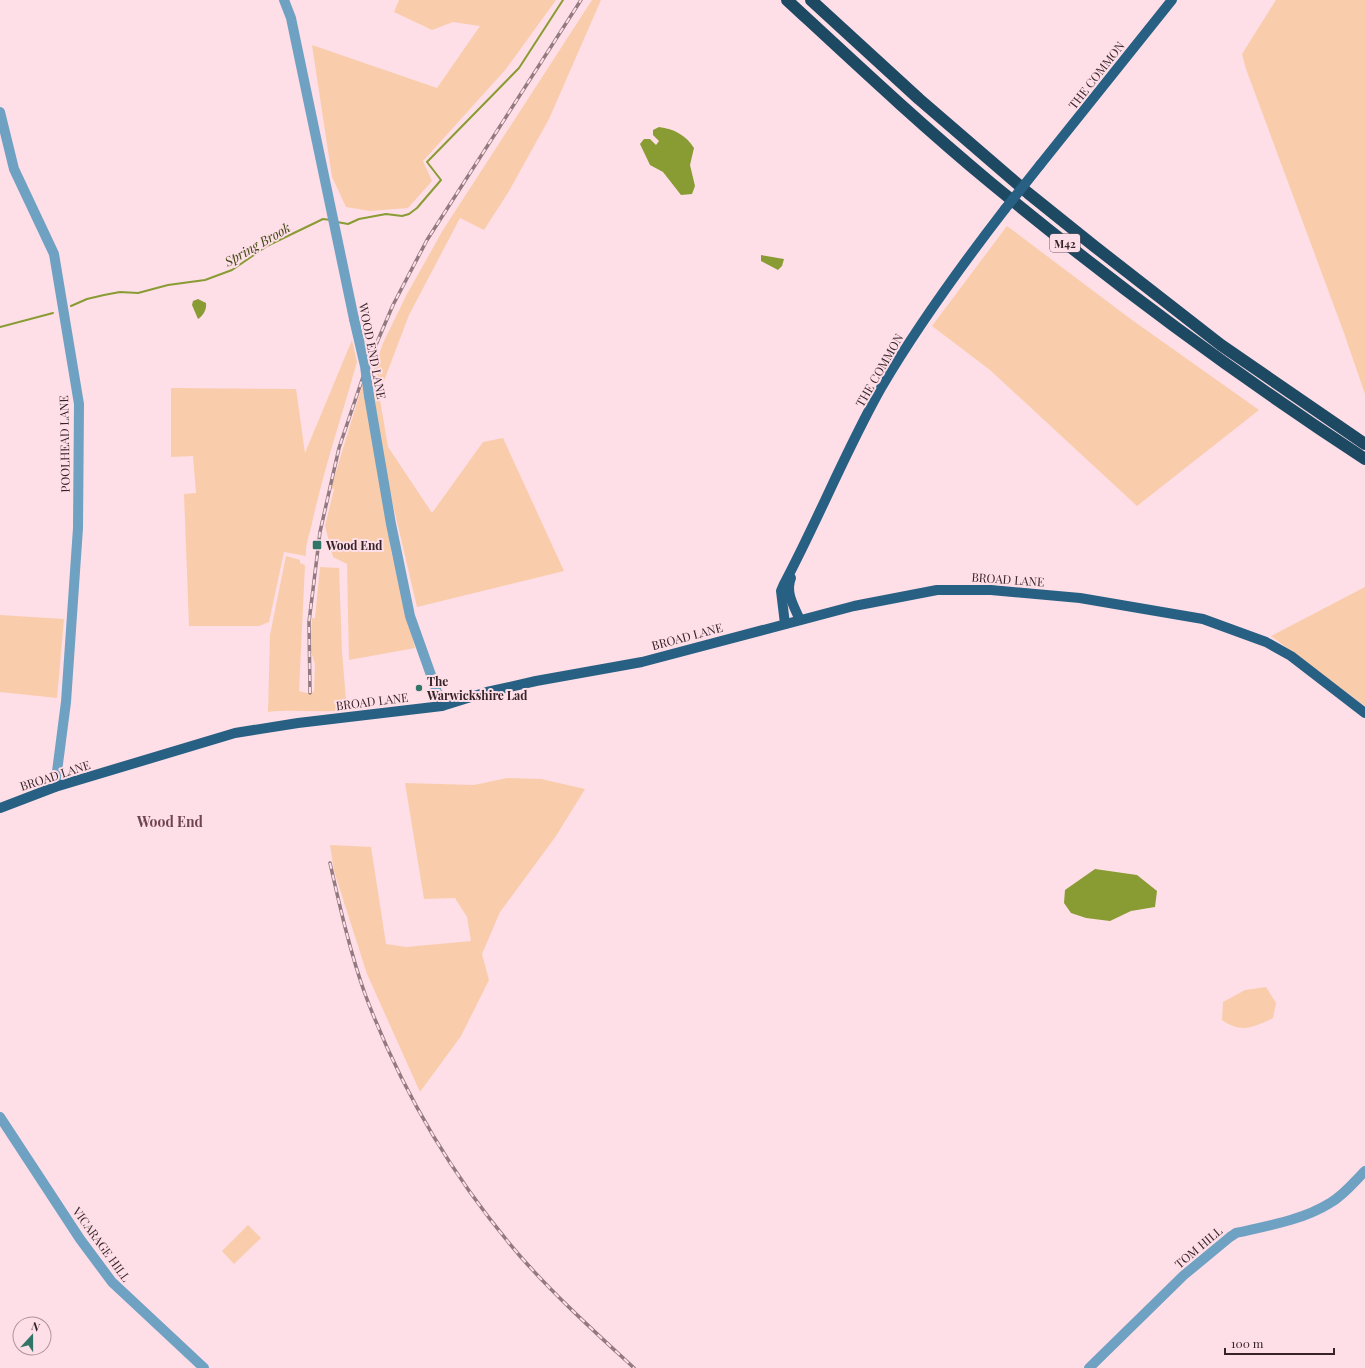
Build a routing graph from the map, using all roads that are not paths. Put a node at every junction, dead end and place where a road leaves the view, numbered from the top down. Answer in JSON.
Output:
{"nodes":[{"id":1,"x":284,"y":0,"type":"edge"},
{"id":2,"x":786,"y":0,"type":"edge"},
{"id":3,"x":811,"y":0,"type":"edge"},
{"id":4,"x":1172,"y":0,"type":"edge"},
{"id":5,"x":0,"y":112,"type":"edge"},
{"id":6,"x":1365,"y":444,"type":"edge"},
{"id":7,"x":1365,"y":459,"type":"edge"},
{"id":8,"x":798,"y":558,"type":"junction"},
{"id":9,"x":800,"y":620,"type":"junction"},
{"id":10,"x":786,"y":624,"type":"junction"},
{"id":11,"x":442,"y":706,"type":"junction"},
{"id":12,"x":1365,"y":713,"type":"edge"},
{"id":13,"x":55,"y":787,"type":"junction"},
{"id":14,"x":0,"y":808,"type":"edge"},
{"id":15,"x":0,"y":1117,"type":"edge"},
{"id":16,"x":1365,"y":1171,"type":"edge"},
{"id":17,"x":204,"y":1368,"type":"edge"},
{"id":18,"x":1089,"y":1368,"type":"edge"}],
"edges":[{"from":1,"to":11,"type":"street","name":"WOOD END LANE","bridge":true},
{"from":2,"to":7,"type":"highway","number":"M42"},
{"from":3,"to":6,"type":"highway","number":"M42"},
{"from":4,"to":8,"type":"main road","name":"THE COMMON","bridge":true},
{"from":5,"to":13,"type":"street","name":"POOLHEAD LANE"},
{"from":8,"to":9,"type":"main road","name":"THE COMMON"},
{"from":8,"to":10,"type":"main road","name":"THE COMMON"},
{"from":9,"to":10,"type":"main road","name":"BROAD LANE"},
{"from":9,"to":12,"type":"main road","name":"BROAD LANE"},
{"from":10,"to":11,"type":"main road","name":"BROAD LANE"},
{"from":11,"to":13,"type":"main road","name":"BROAD LANE"},
{"from":13,"to":14,"type":"main road","name":"BROAD LANE"},
{"from":15,"to":17,"type":"street","name":"VICARAGE HILL"},
{"from":16,"to":18,"type":"street","name":"TOM HILL"}]}
